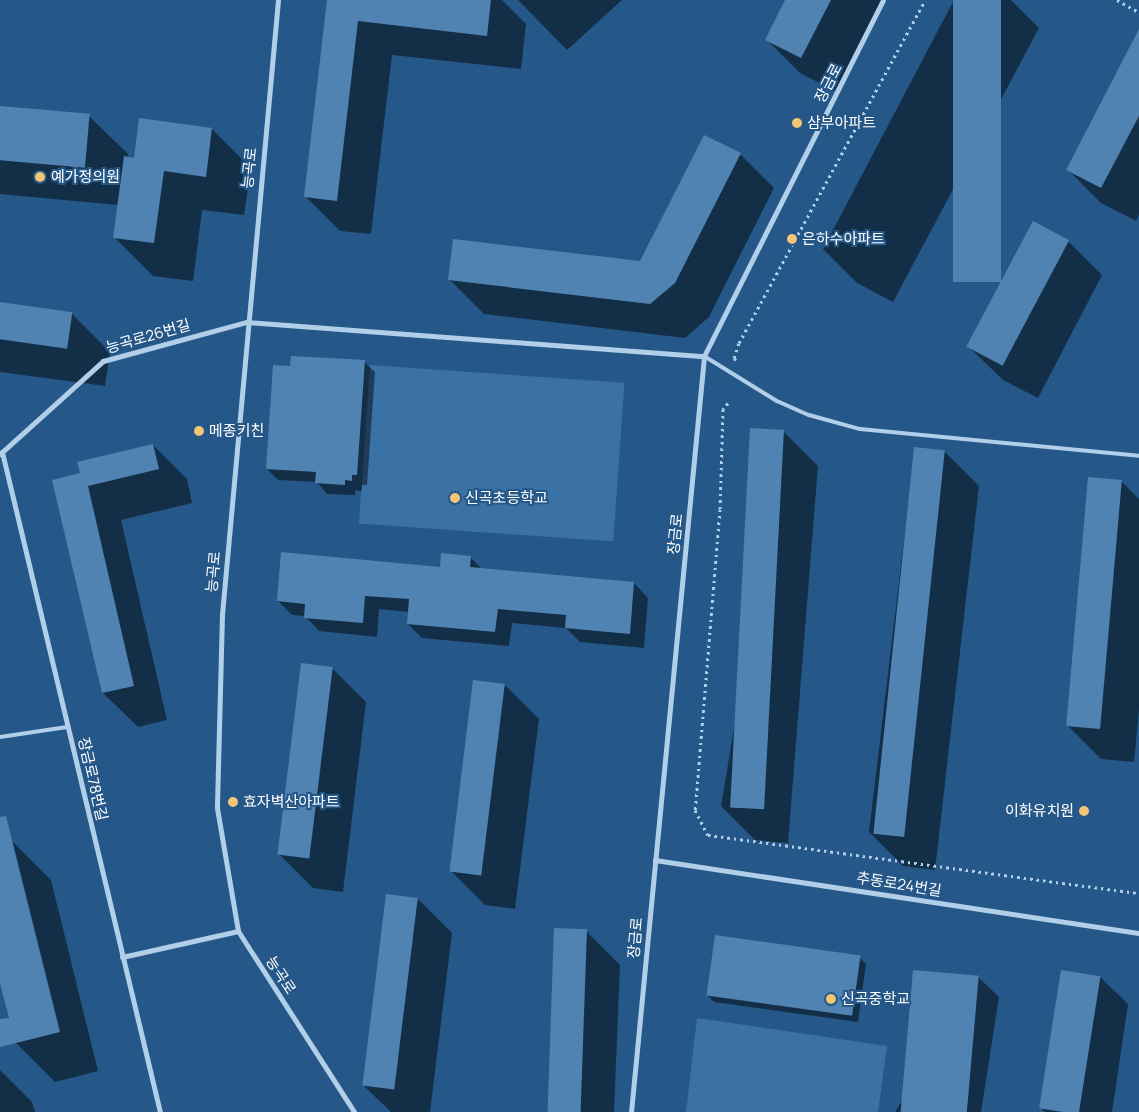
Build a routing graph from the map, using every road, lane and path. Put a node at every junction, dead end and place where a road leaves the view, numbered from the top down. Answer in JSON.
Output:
{"nodes":[{"id":1,"x":278,"y":0,"type":"edge"},
{"id":2,"x":883,"y":0,"type":"edge"},
{"id":3,"x":925,"y":0,"type":"edge"},
{"id":4,"x":1116,"y":0,"type":"edge"},
{"id":5,"x":1139,"y":12,"type":"edge"},
{"id":6,"x":247,"y":322,"type":"junction"},
{"id":7,"x":704,"y":356,"type":"junction"},
{"id":8,"x":739,"y":363,"type":"dead end"},
{"id":9,"x":728,"y":404,"type":"dead end"},
{"id":10,"x":1,"y":453,"type":"edge"},
{"id":11,"x":1139,"y":456,"type":"edge"},
{"id":12,"x":67,"y":727,"type":"junction"},
{"id":13,"x":0,"y":737,"type":"edge"},
{"id":14,"x":655,"y":860,"type":"junction"},
{"id":15,"x":1139,"y":893,"type":"edge"},
{"id":16,"x":238,"y":931,"type":"junction"},
{"id":17,"x":1139,"y":933,"type":"edge"},
{"id":18,"x":122,"y":957,"type":"junction"},
{"id":19,"x":160,"y":1112,"type":"edge"},
{"id":20,"x":354,"y":1112,"type":"edge"},
{"id":21,"x":631,"y":1112,"type":"edge"}],
"edges":[{"from":1,"to":6,"type":"street","name":"능곡로"},
{"from":2,"to":7,"type":"street","name":"장금로"},
{"from":3,"to":8,"type":"path"},
{"from":4,"to":5,"type":"path"},
{"from":6,"to":7,"type":"street","name":"능곡로26번길"},
{"from":6,"to":10,"type":"street","name":"능곡로26번길"},
{"from":6,"to":16,"type":"street","name":"능곡로"},
{"from":7,"to":11,"type":"lane"},
{"from":7,"to":14,"type":"street","name":"장금로"},
{"from":9,"to":15,"type":"path"},
{"from":10,"to":12,"type":"street","name":"장금로78번길"},
{"from":12,"to":13,"type":"lane"},
{"from":12,"to":18,"type":"street","name":"장금로78번길"},
{"from":14,"to":17,"type":"street","name":"추동로24번길"},
{"from":14,"to":21,"type":"street","name":"장금로"},
{"from":16,"to":18,"type":"street"},
{"from":16,"to":20,"type":"street","name":"능곡로"},
{"from":18,"to":19,"type":"street","name":"장금로78번길"}]}
